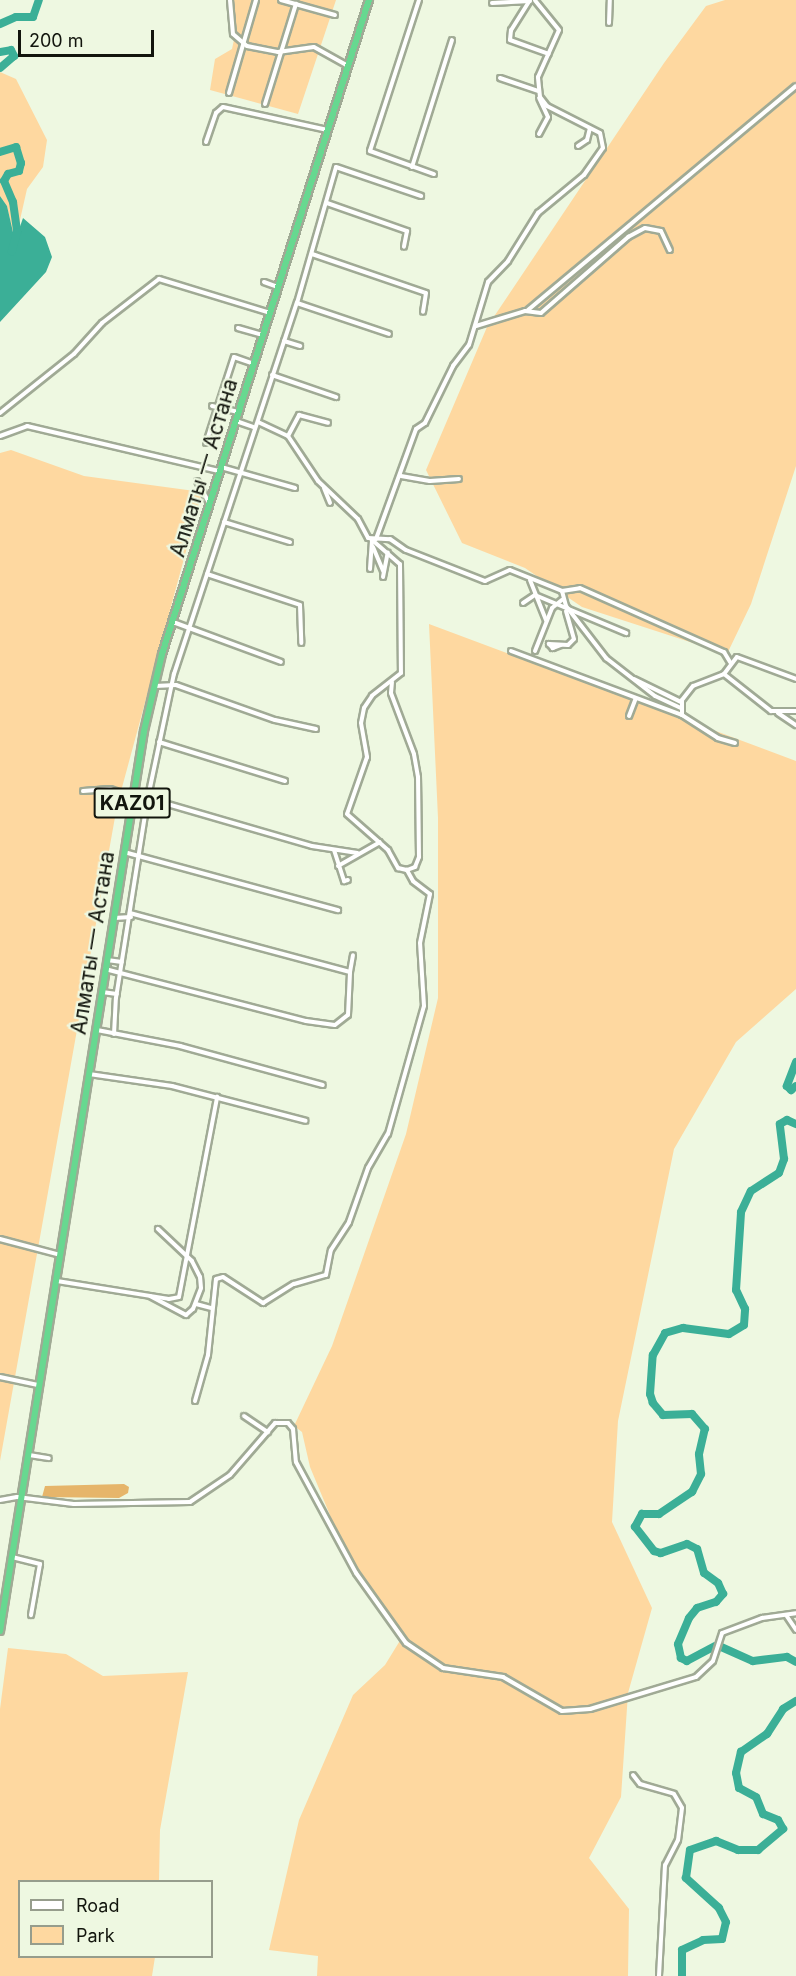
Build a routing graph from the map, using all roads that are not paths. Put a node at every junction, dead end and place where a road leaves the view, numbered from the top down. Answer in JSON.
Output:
{"nodes":[{"id":1,"x":230,"y":0,"type":"edge"},
{"id":2,"x":256,"y":0,"type":"edge"},
{"id":3,"x":281,"y":0,"type":"edge"},
{"id":4,"x":369,"y":0,"type":"edge"},
{"id":5,"x":418,"y":0,"type":"edge"},
{"id":6,"x":495,"y":0,"type":"edge"},
{"id":7,"x":532,"y":0,"type":"edge"},
{"id":8,"x":610,"y":0,"type":"edge"},
{"id":9,"x":296,"y":4,"type":"junction"},
{"id":10,"x":335,"y":15,"type":"dead end"},
{"id":11,"x":609,"y":23,"type":"dead end"},
{"id":12,"x":452,"y":40,"type":"dead end"},
{"id":13,"x":244,"y":44,"type":"junction"},
{"id":14,"x":282,"y":52,"type":"junction"},
{"id":15,"x":549,"y":54,"type":"junction"},
{"id":16,"x":348,"y":66,"type":"junction"},
{"id":17,"x":500,"y":78,"type":"dead end"},
{"id":18,"x":796,"y":86,"type":"edge"},
{"id":19,"x":538,"y":91,"type":"junction"},
{"id":20,"x":229,"y":93,"type":"dead end"},
{"id":21,"x":540,"y":97,"type":"junction"},
{"id":22,"x":265,"y":104,"type":"dead end"},
{"id":23,"x":590,"y":128,"type":"junction"},
{"id":24,"x":328,"y":130,"type":"junction"},
{"id":25,"x":539,"y":134,"type":"dead end"},
{"id":26,"x":206,"y":142,"type":"dead end"},
{"id":27,"x":578,"y":146,"type":"dead end"},
{"id":28,"x":412,"y":167,"type":"junction"},
{"id":29,"x":434,"y":174,"type":"dead end"},
{"id":30,"x":421,"y":196,"type":"dead end"},
{"id":31,"x":326,"y":202,"type":"junction"},
{"id":32,"x":404,"y":247,"type":"dead end"},
{"id":33,"x":670,"y":250,"type":"dead end"},
{"id":34,"x":312,"y":254,"type":"junction"},
{"id":35,"x":264,"y":282,"type":"dead end"},
{"id":36,"x":279,"y":287,"type":"junction"},
{"id":37,"x":297,"y":303,"type":"junction"},
{"id":38,"x":528,"y":310,"type":"junction"},
{"id":39,"x":423,"y":312,"type":"dead end"},
{"id":40,"x":270,"y":313,"type":"junction"},
{"id":41,"x":476,"y":326,"type":"junction"},
{"id":42,"x":238,"y":328,"type":"dead end"},
{"id":43,"x":389,"y":334,"type":"dead end"},
{"id":44,"x":263,"y":335,"type":"junction"},
{"id":45,"x":284,"y":341,"type":"junction"},
{"id":46,"x":300,"y":346,"type":"dead end"},
{"id":47,"x":254,"y":364,"type":"junction"},
{"id":48,"x":272,"y":375,"type":"junction"},
{"id":49,"x":336,"y":397,"type":"dead end"},
{"id":50,"x":212,"y":406,"type":"dead end"},
{"id":51,"x":217,"y":407,"type":"junction"},
{"id":52,"x":239,"y":412,"type":"junction"},
{"id":53,"x":0,"y":413,"type":"edge"},
{"id":54,"x":236,"y":421,"type":"junction"},
{"id":55,"x":258,"y":422,"type":"junction"},
{"id":56,"x":328,"y":423,"type":"dead end"},
{"id":57,"x":253,"y":427,"type":"junction"},
{"id":58,"x":0,"y":436,"type":"edge"},
{"id":59,"x":288,"y":436,"type":"junction"},
{"id":60,"x":206,"y":443,"type":"dead end"},
{"id":61,"x":221,"y":469,"type":"junction"},
{"id":62,"x":240,"y":472,"type":"junction"},
{"id":63,"x":401,"y":476,"type":"junction"},
{"id":64,"x":459,"y":479,"type":"dead end"},
{"id":65,"x":197,"y":481,"type":"dead end"},
{"id":66,"x":324,"y":487,"type":"junction"},
{"id":67,"x":295,"y":488,"type":"dead end"},
{"id":68,"x":330,"y":503,"type":"dead end"},
{"id":69,"x":210,"y":504,"type":"junction"},
{"id":70,"x":224,"y":522,"type":"junction"},
{"id":71,"x":374,"y":539,"type":"junction"},
{"id":72,"x":290,"y":542,"type":"dead end"},
{"id":73,"x":372,"y":545,"type":"junction"},
{"id":74,"x":388,"y":552,"type":"junction"},
{"id":75,"x":370,"y":569,"type":"dead end"},
{"id":76,"x":383,"y":571,"type":"junction"},
{"id":77,"x":207,"y":574,"type":"junction"},
{"id":78,"x":383,"y":577,"type":"dead end"},
{"id":79,"x":530,"y":580,"type":"junction"},
{"id":80,"x":562,"y":591,"type":"junction"},
{"id":81,"x":535,"y":595,"type":"junction"},
{"id":82,"x":562,"y":600,"type":"junction"},
{"id":83,"x":523,"y":603,"type":"dead end"},
{"id":84,"x":556,"y":604,"type":"junction"},
{"id":85,"x":565,"y":610,"type":"junction"},
{"id":86,"x":571,"y":613,"type":"junction"},
{"id":87,"x":547,"y":620,"type":"junction"},
{"id":88,"x":172,"y":622,"type":"junction"},
{"id":89,"x":189,"y":628,"type":"junction"},
{"id":90,"x":626,"y":633,"type":"dead end"},
{"id":91,"x":302,"y":644,"type":"dead end"},
{"id":92,"x":561,"y":645,"type":"dead end"},
{"id":93,"x":511,"y":651,"type":"dead end"},
{"id":94,"x":534,"y":651,"type":"dead end"},
{"id":95,"x":281,"y":662,"type":"dead end"},
{"id":96,"x":730,"y":662,"type":"junction"},
{"id":97,"x":724,"y":674,"type":"junction"},
{"id":98,"x":633,"y":678,"type":"junction"},
{"id":99,"x":796,"y":679,"type":"edge"},
{"id":100,"x":392,"y":682,"type":"junction"},
{"id":101,"x":171,"y":684,"type":"junction"},
{"id":102,"x":155,"y":686,"type":"junction"},
{"id":103,"x":684,"y":694,"type":"junction"},
{"id":104,"x":636,"y":698,"type":"junction"},
{"id":105,"x":675,"y":698,"type":"junction"},
{"id":106,"x":681,"y":702,"type":"junction"},
{"id":107,"x":681,"y":708,"type":"junction"},
{"id":108,"x":796,"y":711,"type":"edge"},
{"id":109,"x":777,"y":713,"type":"junction"},
{"id":110,"x":682,"y":715,"type":"junction"},
{"id":111,"x":629,"y":716,"type":"dead end"},
{"id":112,"x":796,"y":725,"type":"edge"},
{"id":113,"x":316,"y":729,"type":"dead end"},
{"id":114,"x":159,"y":742,"type":"junction"},
{"id":115,"x":735,"y":743,"type":"dead end"},
{"id":116,"x":285,"y":781,"type":"dead end"},
{"id":117,"x":83,"y":791,"type":"dead end"},
{"id":118,"x":133,"y":796,"type":"junction"},
{"id":119,"x":148,"y":797,"type":"junction"},
{"id":120,"x":380,"y":842,"type":"junction"},
{"id":121,"x":334,"y":850,"type":"junction"},
{"id":122,"x":124,"y":852,"type":"junction"},
{"id":123,"x":357,"y":853,"type":"junction"},
{"id":124,"x":140,"y":855,"type":"junction"},
{"id":125,"x":339,"y":866,"type":"junction"},
{"id":126,"x":407,"y":870,"type":"junction"},
{"id":127,"x":348,"y":880,"type":"dead end"},
{"id":128,"x":338,"y":910,"type":"dead end"},
{"id":129,"x":130,"y":915,"type":"junction"},
{"id":130,"x":113,"y":918,"type":"junction"},
{"id":131,"x":353,"y":955,"type":"dead end"},
{"id":132,"x":107,"y":960,"type":"junction"},
{"id":133,"x":122,"y":962,"type":"junction"},
{"id":134,"x":105,"y":969,"type":"junction"},
{"id":135,"x":121,"y":971,"type":"junction"},
{"id":136,"x":350,"y":972,"type":"junction"},
{"id":137,"x":102,"y":992,"type":"junction"},
{"id":138,"x":117,"y":994,"type":"junction"},
{"id":139,"x":96,"y":1030,"type":"junction"},
{"id":140,"x":114,"y":1034,"type":"junction"},
{"id":141,"x":88,"y":1074,"type":"junction"},
{"id":142,"x":323,"y":1085,"type":"dead end"},
{"id":143,"x":217,"y":1097,"type":"junction"},
{"id":144,"x":306,"y":1121,"type":"dead end"},
{"id":145,"x":159,"y":1229,"type":"dead end"},
{"id":146,"x":0,"y":1239,"type":"edge"},
{"id":147,"x":60,"y":1255,"type":"junction"},
{"id":148,"x":186,"y":1256,"type":"junction"},
{"id":149,"x":56,"y":1281,"type":"junction"},
{"id":150,"x":149,"y":1296,"type":"junction"},
{"id":151,"x":196,"y":1304,"type":"junction"},
{"id":152,"x":211,"y":1308,"type":"junction"},
{"id":153,"x":0,"y":1377,"type":"edge"},
{"id":154,"x":39,"y":1385,"type":"junction"},
{"id":155,"x":195,"y":1401,"type":"dead end"},
{"id":156,"x":244,"y":1416,"type":"dead end"},
{"id":157,"x":268,"y":1432,"type":"junction"},
{"id":158,"x":28,"y":1455,"type":"junction"},
{"id":159,"x":49,"y":1458,"type":"dead end"},
{"id":160,"x":22,"y":1498,"type":"junction"},
{"id":161,"x":0,"y":1500,"type":"edge"},
{"id":162,"x":12,"y":1557,"type":"junction"},
{"id":163,"x":48,"y":1562,"type":"dead end"},
{"id":164,"x":40,"y":1564,"type":"junction"},
{"id":165,"x":796,"y":1613,"type":"edge"},
{"id":166,"x":786,"y":1614,"type":"junction"},
{"id":167,"x":31,"y":1615,"type":"dead end"},
{"id":168,"x":796,"y":1630,"type":"edge"},
{"id":169,"x":0,"y":1631,"type":"edge"},
{"id":170,"x":633,"y":1775,"type":"dead end"},
{"id":171,"x":658,"y":1976,"type":"edge"}],
"edges":[{"from":1,"to":13,"type":"street"},
{"from":2,"to":13,"type":"street"},
{"from":3,"to":9,"type":"street"},
{"from":4,"to":16,"type":"highway","name":"Алматы — Астана","number":"KАZ01"},
{"from":5,"to":28,"type":"street"},
{"from":6,"to":7,"type":"street"},
{"from":7,"to":15,"type":"street"},
{"from":7,"to":15,"type":"street"},
{"from":8,"to":11,"type":"street"},
{"from":9,"to":10,"type":"street"},
{"from":9,"to":14,"type":"street"},
{"from":12,"to":28,"type":"street"},
{"from":13,"to":14,"type":"street"},
{"from":13,"to":20,"type":"street"},
{"from":14,"to":16,"type":"street"},
{"from":14,"to":22,"type":"street"},
{"from":15,"to":19,"type":"street"},
{"from":16,"to":24,"type":"highway","name":"Алматы — Астана","number":"KАZ01"},
{"from":17,"to":19,"type":"street"},
{"from":18,"to":38,"type":"street"},
{"from":19,"to":21,"type":"street"},
{"from":21,"to":23,"type":"street"},
{"from":21,"to":25,"type":"street"},
{"from":23,"to":27,"type":"street"},
{"from":23,"to":41,"type":"street"},
{"from":24,"to":26,"type":"street"},
{"from":24,"to":36,"type":"highway","name":"Алматы — Астана","number":"KАZ01"},
{"from":28,"to":29,"type":"street"},
{"from":30,"to":31,"type":"street"},
{"from":31,"to":32,"type":"street"},
{"from":31,"to":34,"type":"street"},
{"from":33,"to":38,"type":"street"},
{"from":34,"to":37,"type":"street"},
{"from":34,"to":39,"type":"street"},
{"from":35,"to":36,"type":"street"},
{"from":36,"to":40,"type":"highway","name":"Алматы — Астана","number":"KАZ01"},
{"from":37,"to":43,"type":"street"},
{"from":37,"to":45,"type":"street"},
{"from":38,"to":41,"type":"street"},
{"from":40,"to":44,"type":"highway","name":"Алматы — Астана","number":"KАZ01"},
{"from":40,"to":53,"type":"street"},
{"from":41,"to":63,"type":"street"},
{"from":42,"to":44,"type":"street"},
{"from":44,"to":47,"type":"highway","name":"Алматы — Астана","number":"KАZ01"},
{"from":45,"to":46,"type":"street"},
{"from":45,"to":48,"type":"street"},
{"from":47,"to":51,"type":"street"},
{"from":47,"to":52,"type":"highway","name":"Алматы — Астана","number":"KАZ01"},
{"from":48,"to":49,"type":"street"},
{"from":48,"to":55,"type":"street"},
{"from":50,"to":51,"type":"street"},
{"from":51,"to":52,"type":"street"},
{"from":51,"to":60,"type":"street"},
{"from":52,"to":54,"type":"highway","name":"Алматы — Астана","number":"KАZ01"},
{"from":54,"to":57,"type":"street"},
{"from":54,"to":61,"type":"highway","name":"Алматы — Астана","number":"KАZ01"},
{"from":55,"to":57,"type":"street"},
{"from":55,"to":59,"type":"street"},
{"from":56,"to":59,"type":"street"},
{"from":57,"to":62,"type":"street"},
{"from":58,"to":61,"type":"street"},
{"from":59,"to":66,"type":"street"},
{"from":61,"to":62,"type":"street"},
{"from":61,"to":69,"type":"highway","name":"Алматы — Астана","number":"KАZ01"},
{"from":62,"to":67,"type":"street"},
{"from":62,"to":70,"type":"street"},
{"from":63,"to":64,"type":"street"},
{"from":63,"to":71,"type":"street"},
{"from":65,"to":69,"type":"street"},
{"from":66,"to":68,"type":"street"},
{"from":66,"to":71,"type":"street"},
{"from":69,"to":88,"type":"highway","name":"Алматы — Астана","number":"KАZ01"},
{"from":70,"to":72,"type":"street"},
{"from":70,"to":77,"type":"street"},
{"from":71,"to":73,"type":"street"},
{"from":71,"to":74,"type":"street"},
{"from":71,"to":79,"type":"street"},
{"from":73,"to":75,"type":"street"},
{"from":73,"to":76,"type":"street"},
{"from":74,"to":76,"type":"street"},
{"from":74,"to":100,"type":"street"},
{"from":76,"to":78,"type":"street"},
{"from":77,"to":89,"type":"street"},
{"from":77,"to":91,"type":"street"},
{"from":79,"to":80,"type":"street"},
{"from":79,"to":81,"type":"street"},
{"from":80,"to":82,"type":"street"},
{"from":80,"to":96,"type":"street"},
{"from":81,"to":83,"type":"street"},
{"from":81,"to":84,"type":"street"},
{"from":81,"to":87,"type":"street"},
{"from":82,"to":84,"type":"street"},
{"from":82,"to":86,"type":"street"},
{"from":84,"to":85,"type":"street"},
{"from":84,"to":87,"type":"street"},
{"from":85,"to":86,"type":"street"},
{"from":85,"to":92,"type":"street"},
{"from":86,"to":90,"type":"street"},
{"from":86,"to":98,"type":"street"},
{"from":87,"to":94,"type":"street"},
{"from":88,"to":89,"type":"street"},
{"from":88,"to":102,"type":"highway","name":"Алматы — Астана","number":"KАZ01"},
{"from":89,"to":95,"type":"street"},
{"from":89,"to":101,"type":"street"},
{"from":93,"to":104,"type":"street"},
{"from":96,"to":97,"type":"street"},
{"from":96,"to":99,"type":"street"},
{"from":97,"to":103,"type":"street"},
{"from":97,"to":109,"type":"street"},
{"from":98,"to":105,"type":"street"},
{"from":98,"to":107,"type":"street"},
{"from":100,"to":120,"type":"street"},
{"from":100,"to":126,"type":"street"},
{"from":101,"to":102,"type":"street"},
{"from":101,"to":113,"type":"street"},
{"from":101,"to":114,"type":"street"},
{"from":102,"to":118,"type":"highway","name":"Алматы — Астана","number":"KАZ01"},
{"from":103,"to":105,"type":"street"},
{"from":103,"to":106,"type":"street"},
{"from":104,"to":110,"type":"street"},
{"from":104,"to":111,"type":"street"},
{"from":105,"to":106,"type":"street"},
{"from":106,"to":107,"type":"street"},
{"from":107,"to":110,"type":"street"},
{"from":108,"to":109,"type":"street"},
{"from":109,"to":112,"type":"street"},
{"from":110,"to":115,"type":"street"},
{"from":114,"to":116,"type":"street"},
{"from":114,"to":119,"type":"street"},
{"from":117,"to":118,"type":"street"},
{"from":118,"to":119,"type":"street"},
{"from":118,"to":122,"type":"highway","name":"Алматы — Астана","number":"KАZ01"},
{"from":119,"to":121,"type":"street"},
{"from":119,"to":124,"type":"street"},
{"from":120,"to":123,"type":"street"},
{"from":120,"to":126,"type":"street"},
{"from":121,"to":123,"type":"street"},
{"from":121,"to":125,"type":"street"},
{"from":122,"to":124,"type":"street"},
{"from":122,"to":130,"type":"highway","name":"Алматы — Астана","number":"KАZ01"},
{"from":123,"to":125,"type":"street"},
{"from":124,"to":128,"type":"street"},
{"from":124,"to":129,"type":"street"},
{"from":125,"to":127,"type":"street"},
{"from":126,"to":152,"type":"street"},
{"from":129,"to":130,"type":"street"},
{"from":129,"to":133,"type":"street"},
{"from":129,"to":136,"type":"street"},
{"from":130,"to":132,"type":"highway","name":"Алматы — Астана","number":"KАZ01"},
{"from":131,"to":136,"type":"street"},
{"from":132,"to":133,"type":"street"},
{"from":132,"to":134,"type":"highway","name":"Алматы — Астана","number":"KАZ01"},
{"from":133,"to":135,"type":"street"},
{"from":134,"to":135,"type":"street"},
{"from":134,"to":137,"type":"highway","name":"Алматы — Астана","number":"KАZ01"},
{"from":135,"to":136,"type":"street"},
{"from":135,"to":138,"type":"street"},
{"from":137,"to":138,"type":"street"},
{"from":137,"to":139,"type":"highway","name":"Алматы — Астана","number":"KАZ01"},
{"from":138,"to":140,"type":"street"},
{"from":139,"to":140,"type":"street"},
{"from":139,"to":141,"type":"highway","name":"Алматы — Астана","number":"KАZ01"},
{"from":140,"to":142,"type":"street"},
{"from":141,"to":143,"type":"street"},
{"from":141,"to":147,"type":"highway","name":"Алматы — Астана","number":"KАZ01"},
{"from":143,"to":144,"type":"street"},
{"from":143,"to":148,"type":"street"},
{"from":145,"to":148,"type":"street"},
{"from":146,"to":147,"type":"street"},
{"from":147,"to":149,"type":"highway","name":"Алматы — Астана","number":"KАZ01"},
{"from":148,"to":150,"type":"street"},
{"from":148,"to":151,"type":"street"},
{"from":149,"to":150,"type":"street"},
{"from":149,"to":154,"type":"highway","name":"Алматы — Астана","number":"KАZ01"},
{"from":150,"to":151,"type":"street"},
{"from":151,"to":152,"type":"street"},
{"from":152,"to":155,"type":"street"},
{"from":153,"to":154,"type":"street"},
{"from":154,"to":158,"type":"highway","name":"Алматы — Астана","number":"KАZ01"},
{"from":156,"to":157,"type":"street"},
{"from":157,"to":160,"type":"street"},
{"from":157,"to":166,"type":"street"},
{"from":158,"to":159,"type":"street"},
{"from":158,"to":160,"type":"highway","name":"Алматы — Астана","number":"KАZ01"},
{"from":160,"to":161,"type":"street"},
{"from":160,"to":162,"type":"highway","name":"Алматы — Астана","number":"KАZ01"},
{"from":162,"to":164,"type":"street"},
{"from":162,"to":169,"type":"highway","name":"Алматы — Астана","number":"KАZ01"},
{"from":163,"to":164,"type":"street"},
{"from":164,"to":167,"type":"street"},
{"from":165,"to":166,"type":"street"},
{"from":166,"to":168,"type":"street"},
{"from":170,"to":171,"type":"street"}]}
